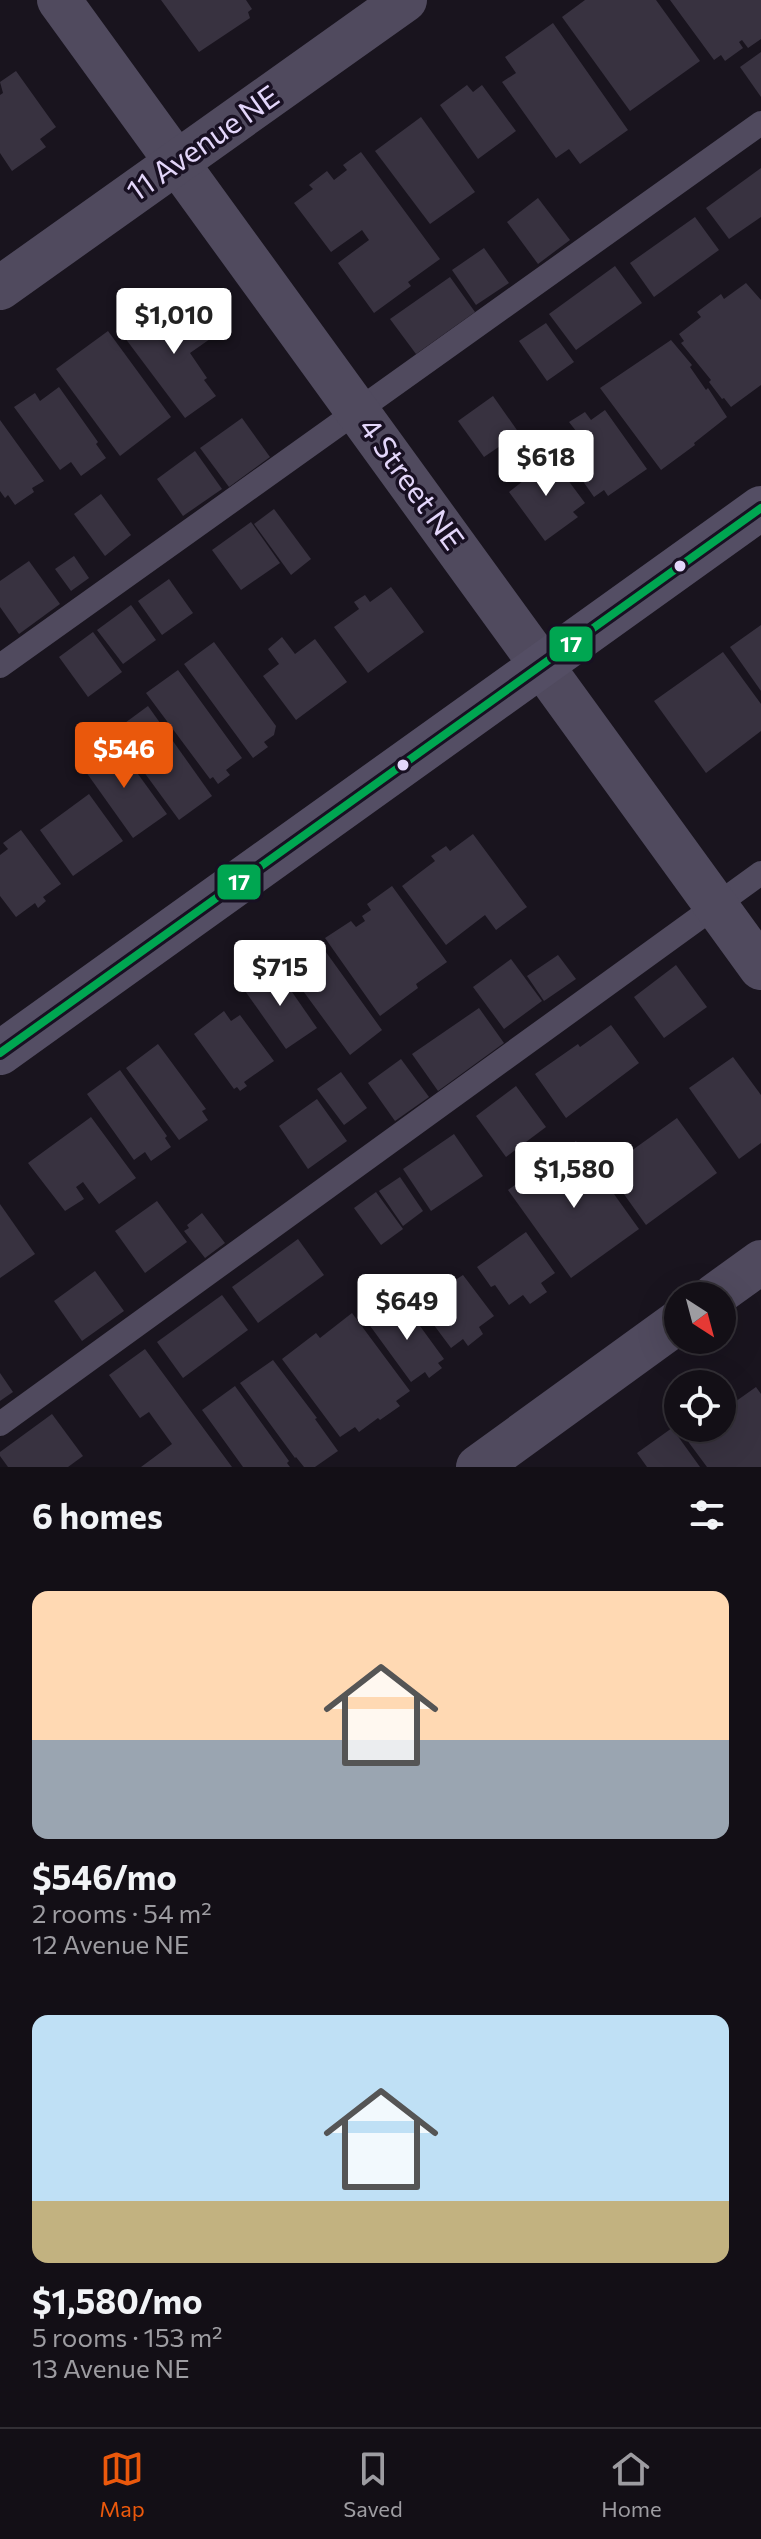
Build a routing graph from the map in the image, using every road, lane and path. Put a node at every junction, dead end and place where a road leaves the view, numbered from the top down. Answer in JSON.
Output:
{"nodes":[{"id":1,"x":59,"y":0,"type":"edge"},
{"id":2,"x":405,"y":0,"type":"edge"},
{"id":3,"x":761,"y":123,"type":"edge"},
{"id":4,"x":177,"y":162,"type":"junction"},
{"id":5,"x":0,"y":288,"type":"edge"},
{"id":6,"x":358,"y":409,"type":"junction"},
{"id":7,"x":761,"y":508,"type":"edge"},
{"id":8,"x":0,"y":666,"type":"edge"},
{"id":9,"x":542,"y":666,"type":"junction"},
{"id":10,"x":761,"y":873,"type":"edge"},
{"id":11,"x":716,"y":906,"type":"junction"},
{"id":12,"x":761,"y":968,"type":"edge"},
{"id":13,"x":0,"y":1053,"type":"edge"},
{"id":14,"x":761,"y":1262,"type":"edge"},
{"id":15,"x":733,"y":1282,"type":"edge"},
{"id":16,"x":664,"y":1332,"type":"edge"},
{"id":17,"x":0,"y":1424,"type":"edge"},
{"id":18,"x":478,"y":1467,"type":"edge"}],
"edges":[{"from":1,"to":4,"type":"street","name":"4 Street NE"},
{"from":2,"to":4,"type":"street","name":"11 Avenue NE"},
{"from":3,"to":6,"type":"lane"},
{"from":4,"to":5,"type":"street","name":"11 Avenue NE"},
{"from":4,"to":6,"type":"street","name":"4 Street NE"},
{"from":6,"to":8,"type":"lane"},
{"from":6,"to":9,"type":"street","name":"4 Street NE"},
{"from":7,"to":9,"type":"street"},
{"from":9,"to":11,"type":"street","name":"4 Street NE"},
{"from":9,"to":13,"type":"street"},
{"from":10,"to":11,"type":"lane"},
{"from":11,"to":12,"type":"street","name":"4 Street NE"},
{"from":11,"to":17,"type":"lane"},
{"from":14,"to":15,"type":"street"},
{"from":16,"to":18,"type":"street"}]}
